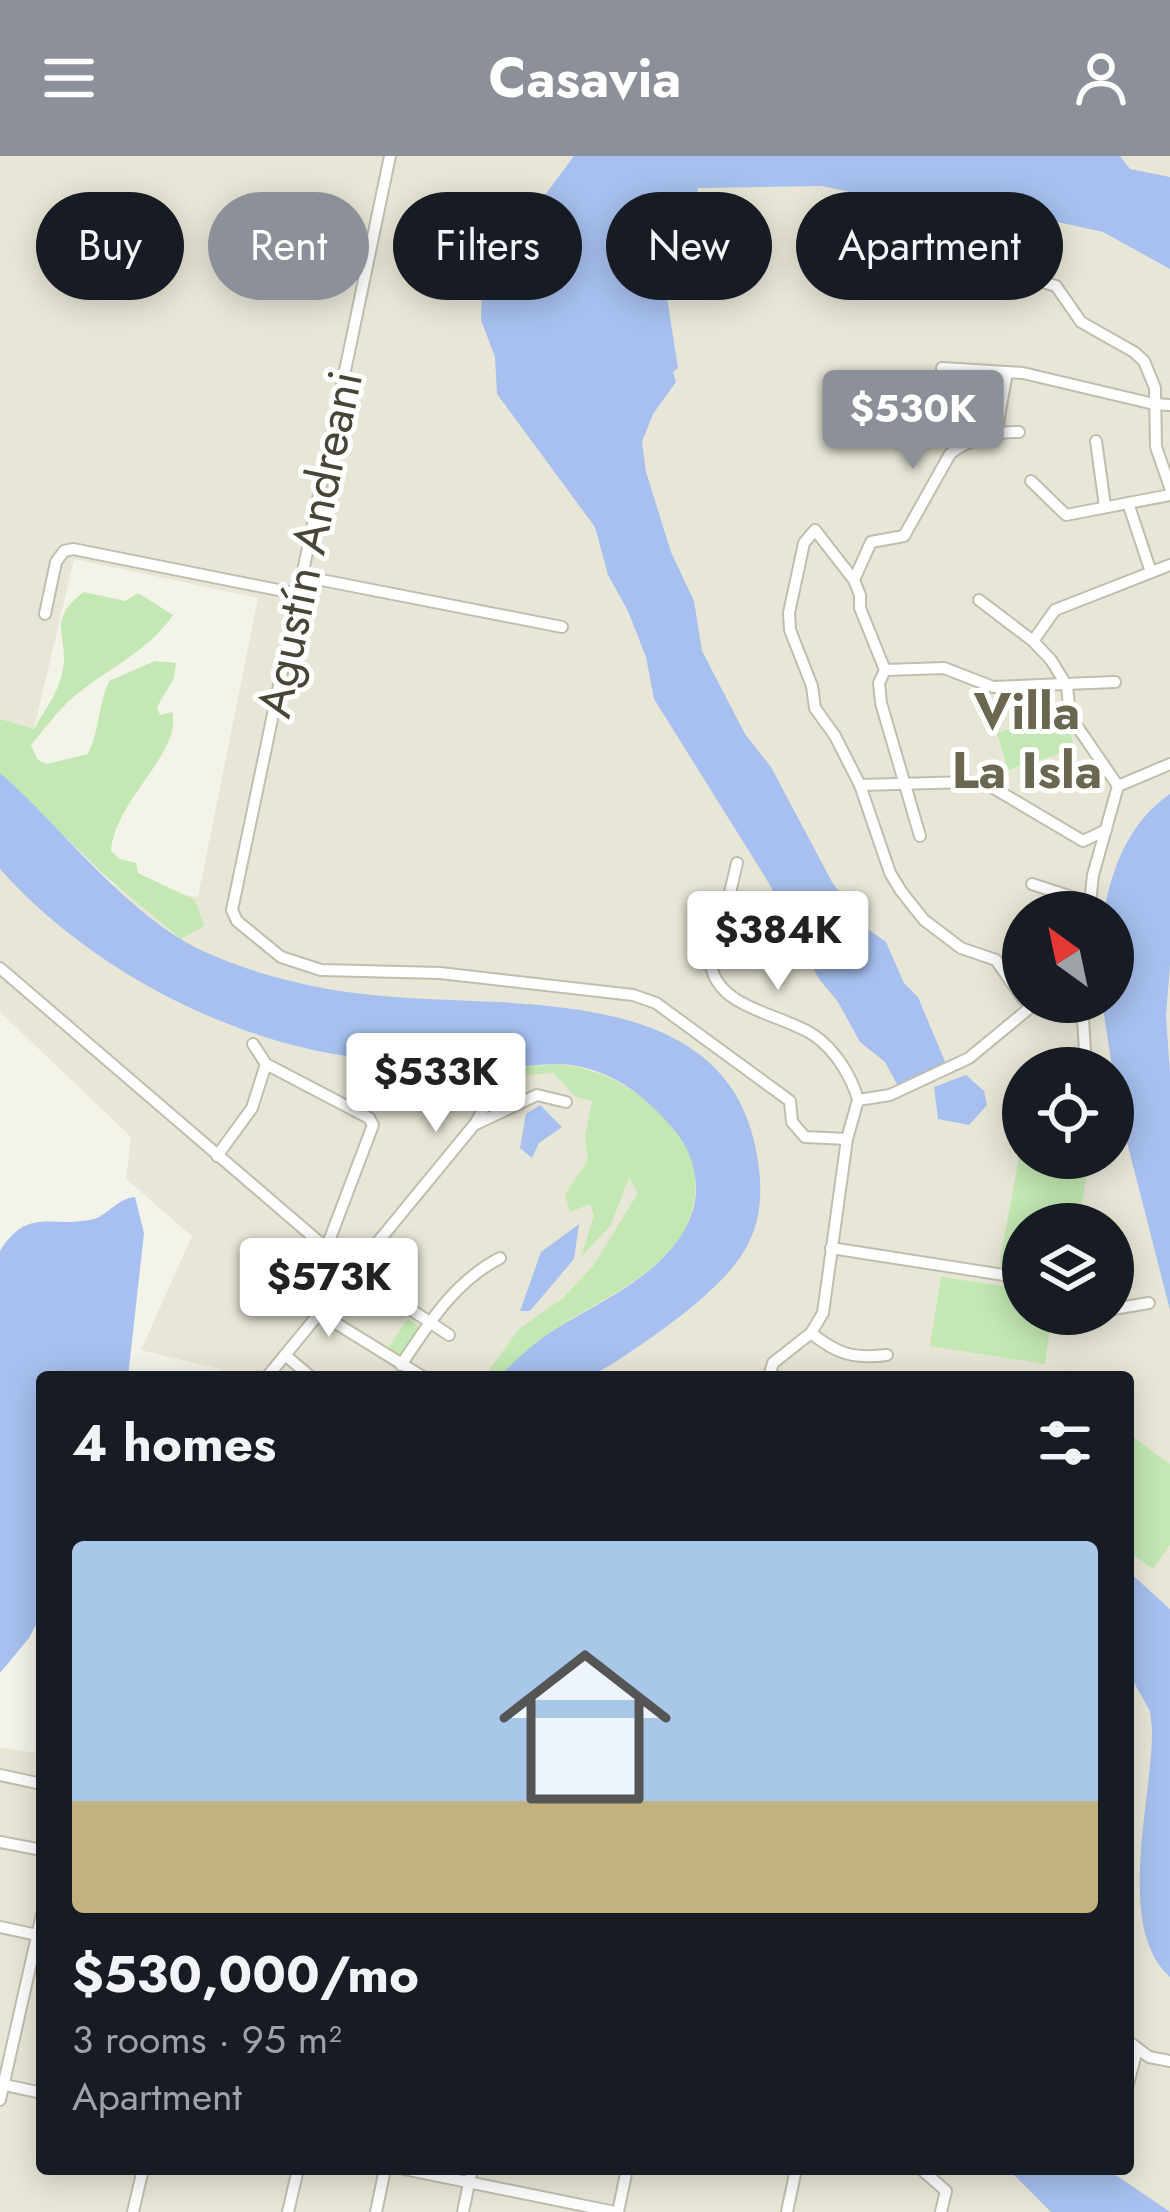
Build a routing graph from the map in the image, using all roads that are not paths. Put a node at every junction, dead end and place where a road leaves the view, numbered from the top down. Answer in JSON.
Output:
{"nodes":[{"id":1,"x":390,"y":156,"type":"edge"},
{"id":2,"x":1063,"y":296,"type":"edge"},
{"id":3,"x":941,"y":368,"type":"dead end"},
{"id":4,"x":1007,"y":372,"type":"junction"},
{"id":5,"x":1154,"y":404,"type":"junction"},
{"id":6,"x":1170,"y":405,"type":"edge"},
{"id":7,"x":1019,"y":433,"type":"dead end"},
{"id":8,"x":996,"y":434,"type":"junction"},
{"id":9,"x":1096,"y":441,"type":"dead end"},
{"id":10,"x":1031,"y":481,"type":"dead end"},
{"id":11,"x":1170,"y":491,"type":"edge"},
{"id":12,"x":1128,"y":503,"type":"junction"},
{"id":13,"x":1106,"y":506,"type":"junction"},
{"id":14,"x":1170,"y":565,"type":"edge"},
{"id":15,"x":1151,"y":572,"type":"junction"},
{"id":16,"x":301,"y":576,"type":"junction"},
{"id":17,"x":854,"y":580,"type":"junction"},
{"id":18,"x":298,"y":594,"type":"junction"},
{"id":19,"x":979,"y":600,"type":"dead end"},
{"id":20,"x":45,"y":614,"type":"dead end"},
{"id":21,"x":562,"y":627,"type":"dead end"},
{"id":22,"x":1033,"y":641,"type":"junction"},
{"id":23,"x":885,"y":670,"type":"junction"},
{"id":24,"x":1114,"y":682,"type":"dead end"},
{"id":25,"x":1066,"y":686,"type":"junction"},
{"id":26,"x":1170,"y":764,"type":"edge"},
{"id":27,"x":860,"y":785,"type":"junction"},
{"id":28,"x":906,"y":785,"type":"junction"},
{"id":29,"x":1118,"y":786,"type":"junction"},
{"id":30,"x":1106,"y":830,"type":"junction"},
{"id":31,"x":920,"y":836,"type":"dead end"},
{"id":32,"x":737,"y":863,"type":"dead end"},
{"id":33,"x":1032,"y":884,"type":"dead end"},
{"id":34,"x":1054,"y":891,"type":"edge"},
{"id":35,"x":1093,"y":891,"type":"edge"},
{"id":36,"x":0,"y":968,"type":"edge"},
{"id":37,"x":1002,"y":968,"type":"edge"},
{"id":38,"x":1007,"y":1023,"type":"edge"},
{"id":39,"x":254,"y":1044,"type":"dead end"},
{"id":40,"x":266,"y":1064,"type":"junction"},
{"id":41,"x":509,"y":1081,"type":"dead end"},
{"id":42,"x":858,"y":1100,"type":"junction"},
{"id":43,"x":566,"y":1102,"type":"dead end"},
{"id":44,"x":474,"y":1125,"type":"junction"},
{"id":45,"x":847,"y":1139,"type":"junction"},
{"id":46,"x":218,"y":1156,"type":"junction"},
{"id":47,"x":831,"y":1248,"type":"junction"},
{"id":48,"x":326,"y":1249,"type":"junction"},
{"id":49,"x":500,"y":1258,"type":"dead end"},
{"id":50,"x":353,"y":1271,"type":"junction"},
{"id":51,"x":1002,"y":1275,"type":"edge"},
{"id":52,"x":1148,"y":1304,"type":"dead end"},
{"id":53,"x":1134,"y":1306,"type":"edge"},
{"id":54,"x":321,"y":1314,"type":"junction"},
{"id":55,"x":430,"y":1322,"type":"junction"},
{"id":56,"x":811,"y":1333,"type":"junction"},
{"id":57,"x":449,"y":1335,"type":"dead end"},
{"id":58,"x":285,"y":1355,"type":"junction"},
{"id":59,"x":887,"y":1355,"type":"dead end"},
{"id":60,"x":401,"y":1365,"type":"junction"},
{"id":61,"x":272,"y":1371,"type":"edge"},
{"id":62,"x":304,"y":1371,"type":"edge"},
{"id":63,"x":412,"y":1371,"type":"edge"},
{"id":64,"x":771,"y":1371,"type":"edge"},
{"id":65,"x":0,"y":1775,"type":"edge"},
{"id":66,"x":36,"y":1783,"type":"edge"},
{"id":67,"x":0,"y":1842,"type":"edge"},
{"id":68,"x":36,"y":1849,"type":"edge"},
{"id":69,"x":0,"y":1927,"type":"edge"},
{"id":70,"x":36,"y":1934,"type":"edge"},
{"id":71,"x":36,"y":1950,"type":"edge"},
{"id":72,"x":1134,"y":2046,"type":"edge"},
{"id":73,"x":1170,"y":2061,"type":"edge"},
{"id":74,"x":1,"y":2085,"type":"edge"},
{"id":75,"x":36,"y":2092,"type":"edge"},
{"id":76,"x":0,"y":2100,"type":"edge"},
{"id":77,"x":142,"y":2175,"type":"edge"},
{"id":78,"x":297,"y":2175,"type":"edge"},
{"id":79,"x":385,"y":2175,"type":"edge"},
{"id":80,"x":625,"y":2175,"type":"edge"},
{"id":81,"x":795,"y":2175,"type":"edge"},
{"id":82,"x":928,"y":2175,"type":"edge"},
{"id":83,"x":470,"y":2176,"type":"edge"},
{"id":84,"x":941,"y":2210,"type":"edge"},
{"id":85,"x":133,"y":2212,"type":"edge"},
{"id":86,"x":288,"y":2212,"type":"edge"},
{"id":87,"x":376,"y":2212,"type":"edge"},
{"id":88,"x":463,"y":2212,"type":"edge"},
{"id":89,"x":616,"y":2212,"type":"edge"},
{"id":90,"x":787,"y":2212,"type":"edge"},
{"id":91,"x":957,"y":2212,"type":"edge"}],
"edges":[{"from":1,"to":16,"type":"street","name":"Agustín Andreani"},
{"from":2,"to":5,"type":"street"},
{"from":3,"to":4,"type":"street"},
{"from":4,"to":5,"type":"street"},
{"from":4,"to":8,"type":"street"},
{"from":5,"to":6,"type":"street"},
{"from":5,"to":11,"type":"street"},
{"from":7,"to":8,"type":"street"},
{"from":8,"to":17,"type":"street"},
{"from":9,"to":13,"type":"street"},
{"from":10,"to":13,"type":"street"},
{"from":11,"to":12,"type":"street"},
{"from":12,"to":13,"type":"street"},
{"from":12,"to":15,"type":"street"},
{"from":14,"to":15,"type":"street"},
{"from":15,"to":22,"type":"street"},
{"from":16,"to":18,"type":"street","name":"Agustín Andreani"},
{"from":16,"to":21,"type":"street"},
{"from":17,"to":23,"type":"street"},
{"from":17,"to":27,"type":"street"},
{"from":18,"to":20,"type":"street"},
{"from":18,"to":45,"type":"street","name":"Agustín Andreani"},
{"from":19,"to":22,"type":"street"},
{"from":22,"to":25,"type":"street"},
{"from":23,"to":25,"type":"street"},
{"from":23,"to":28,"type":"street"},
{"from":24,"to":25,"type":"street"},
{"from":25,"to":29,"type":"street"},
{"from":26,"to":29,"type":"street"},
{"from":27,"to":28,"type":"street"},
{"from":27,"to":37,"type":"street"},
{"from":28,"to":30,"type":"street"},
{"from":28,"to":31,"type":"street"},
{"from":29,"to":30,"type":"street"},
{"from":30,"to":35,"type":"street"},
{"from":32,"to":42,"type":"street"},
{"from":33,"to":34,"type":"street"},
{"from":36,"to":46,"type":"street"},
{"from":38,"to":42,"type":"street"},
{"from":39,"to":40,"type":"street"},
{"from":40,"to":46,"type":"street"},
{"from":40,"to":48,"type":"street"},
{"from":41,"to":44,"type":"street"},
{"from":42,"to":45,"type":"street"},
{"from":43,"to":44,"type":"street"},
{"from":44,"to":50,"type":"street"},
{"from":45,"to":47,"type":"street"},
{"from":46,"to":48,"type":"street"},
{"from":47,"to":51,"type":"street"},
{"from":47,"to":56,"type":"street"},
{"from":48,"to":50,"type":"street"},
{"from":49,"to":55,"type":"street"},
{"from":50,"to":54,"type":"street"},
{"from":50,"to":55,"type":"street"},
{"from":52,"to":53,"type":"street"},
{"from":54,"to":58,"type":"street"},
{"from":54,"to":60,"type":"street"},
{"from":55,"to":57,"type":"street"},
{"from":55,"to":60,"type":"street"},
{"from":56,"to":59,"type":"street"},
{"from":56,"to":64,"type":"street"},
{"from":58,"to":61,"type":"street"},
{"from":58,"to":62,"type":"street"},
{"from":60,"to":63,"type":"street"},
{"from":65,"to":66,"type":"street"},
{"from":67,"to":68,"type":"street"},
{"from":69,"to":70,"type":"street"},
{"from":71,"to":74,"type":"street"},
{"from":72,"to":73,"type":"street"},
{"from":74,"to":75,"type":"street"},
{"from":74,"to":76,"type":"street"},
{"from":77,"to":85,"type":"street"},
{"from":78,"to":86,"type":"street"},
{"from":79,"to":87,"type":"street"},
{"from":80,"to":89,"type":"street"},
{"from":81,"to":90,"type":"street"},
{"from":82,"to":84,"type":"street"},
{"from":83,"to":88,"type":"street"},
{"from":83,"to":89,"type":"street"},
{"from":84,"to":91,"type":"street"}]}
